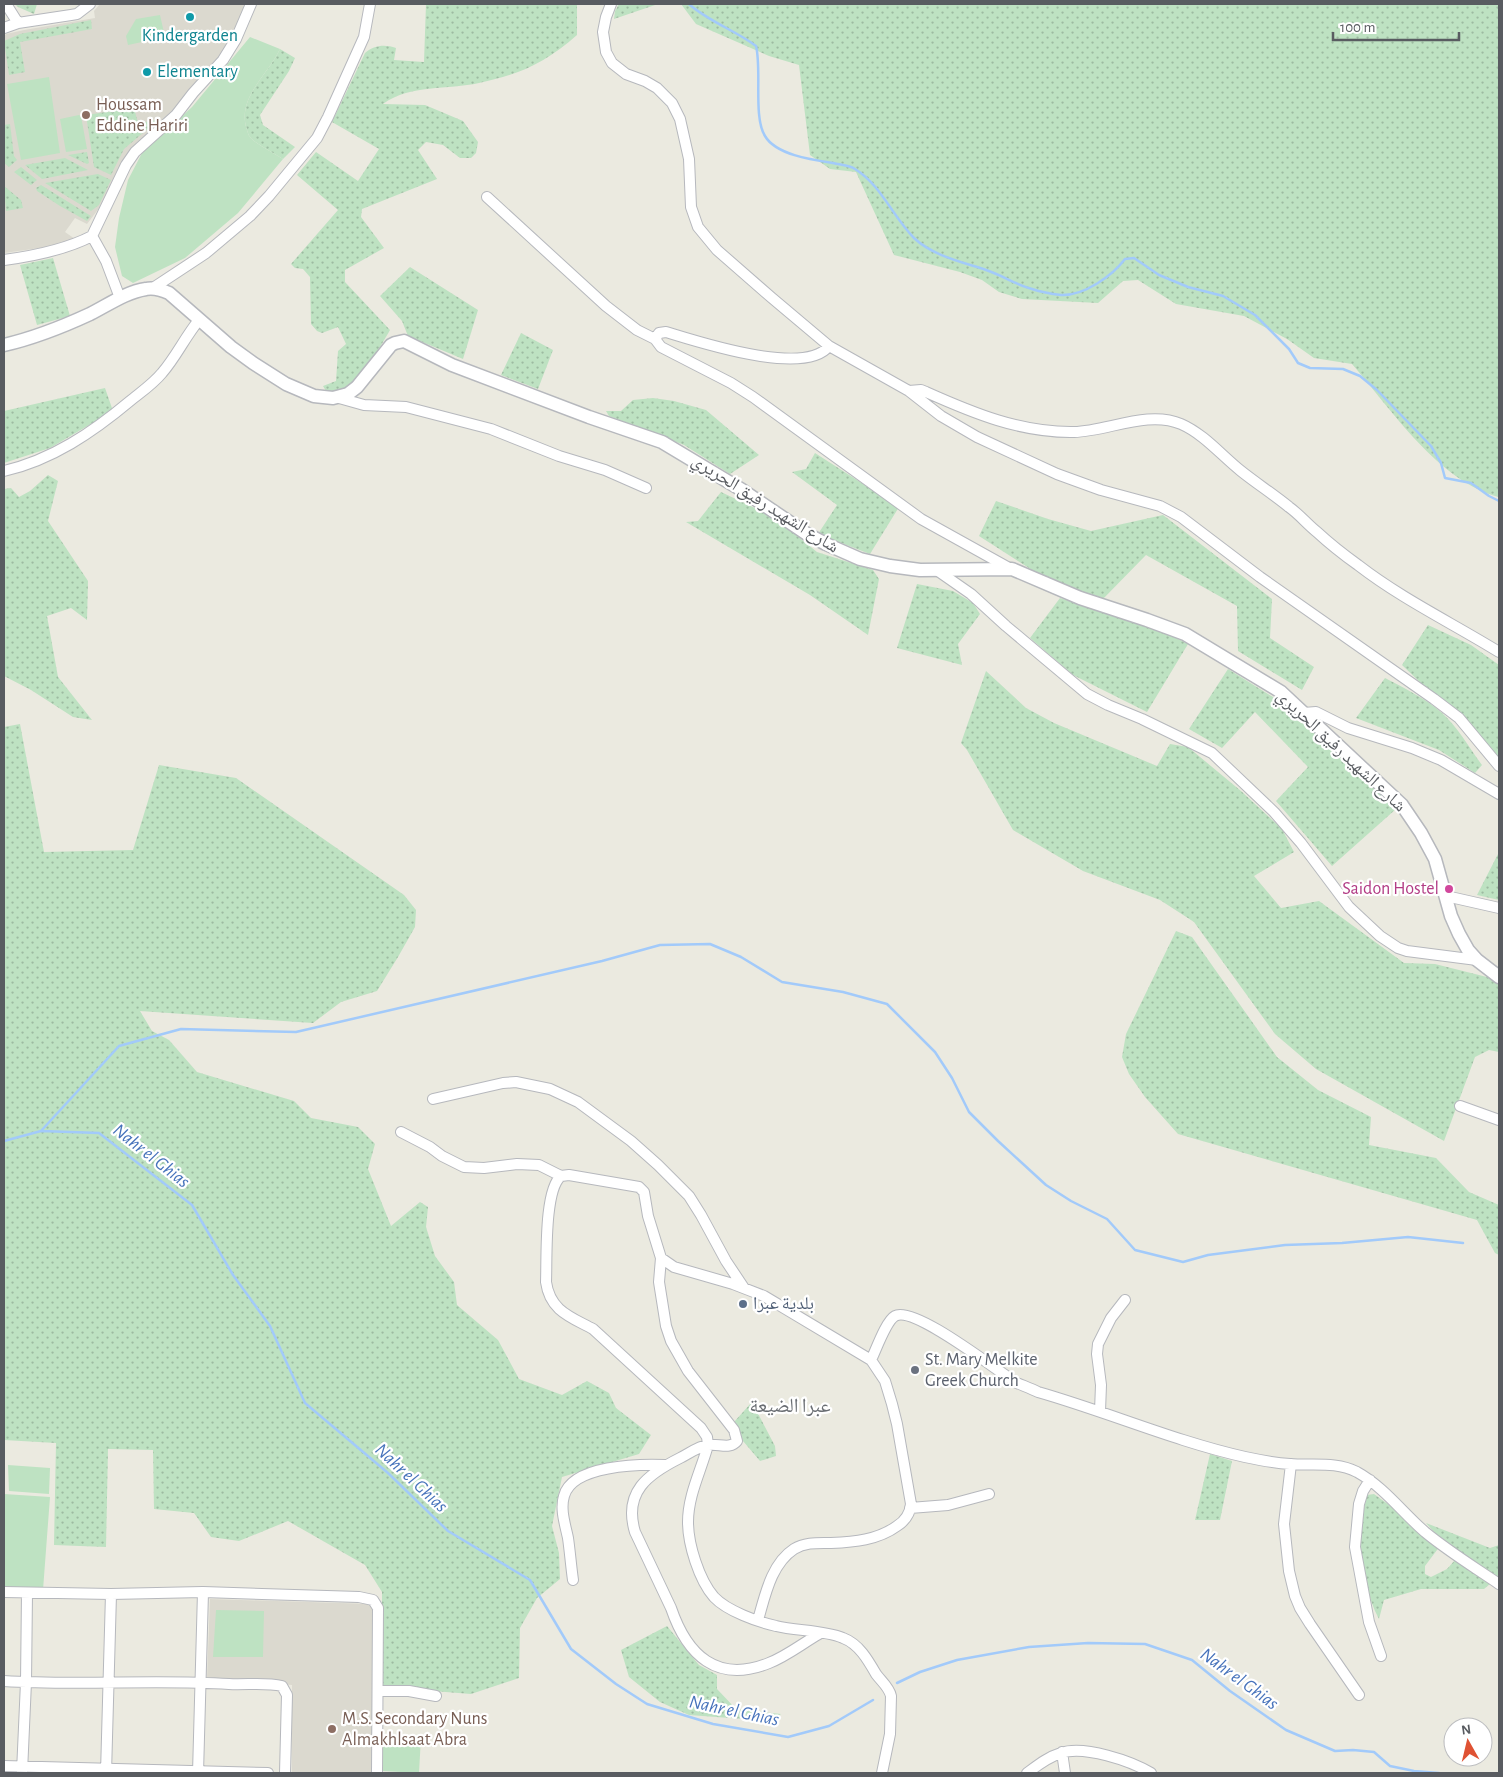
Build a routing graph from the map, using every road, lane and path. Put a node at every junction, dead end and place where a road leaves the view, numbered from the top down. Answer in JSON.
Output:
{"nodes":[{"id":1,"x":6,"y":4,"type":"edge"},
{"id":2,"x":90,"y":4,"type":"edge"},
{"id":3,"x":251,"y":4,"type":"edge"},
{"id":4,"x":370,"y":4,"type":"edge"},
{"id":5,"x":611,"y":4,"type":"edge"},
{"id":6,"x":18,"y":23,"type":"junction"},
{"id":7,"x":4,"y":28,"type":"edge"},
{"id":8,"x":487,"y":197,"type":"dead end"},
{"id":9,"x":92,"y":236,"type":"junction"},
{"id":10,"x":4,"y":260,"type":"edge"},
{"id":11,"x":153,"y":288,"type":"junction"},
{"id":12,"x":120,"y":298,"type":"junction"},
{"id":13,"x":199,"y":320,"type":"junction"},
{"id":14,"x":655,"y":339,"type":"junction"},
{"id":15,"x":4,"y":345,"type":"edge"},
{"id":16,"x":829,"y":346,"type":"junction"},
{"id":17,"x":909,"y":391,"type":"junction"},
{"id":18,"x":339,"y":398,"type":"junction"},
{"id":19,"x":4,"y":471,"type":"edge"},
{"id":20,"x":646,"y":488,"type":"dead end"},
{"id":21,"x":1012,"y":569,"type":"junction"},
{"id":22,"x":938,"y":570,"type":"junction"},
{"id":23,"x":1499,"y":652,"type":"edge"},
{"id":24,"x":1304,"y":713,"type":"junction"},
{"id":25,"x":1499,"y":766,"type":"edge"},
{"id":26,"x":1499,"y":794,"type":"edge"},
{"id":27,"x":1446,"y":896,"type":"junction"},
{"id":28,"x":1499,"y":908,"type":"edge"},
{"id":29,"x":1477,"y":960,"type":"junction"},
{"id":30,"x":1499,"y":977,"type":"edge"},
{"id":31,"x":433,"y":1099,"type":"dead end"},
{"id":32,"x":1460,"y":1106,"type":"dead end"},
{"id":33,"x":1499,"y":1120,"type":"edge"},
{"id":34,"x":401,"y":1132,"type":"dead end"},
{"id":35,"x":561,"y":1176,"type":"junction"},
{"id":36,"x":661,"y":1258,"type":"junction"},
{"id":37,"x":744,"y":1289,"type":"junction"},
{"id":38,"x":1126,"y":1300,"type":"dead end"},
{"id":39,"x":871,"y":1360,"type":"junction"},
{"id":40,"x":1100,"y":1411,"type":"junction"},
{"id":41,"x":708,"y":1445,"type":"junction"},
{"id":42,"x":1291,"y":1464,"type":"junction"},
{"id":43,"x":666,"y":1465,"type":"junction"},
{"id":44,"x":1370,"y":1480,"type":"junction"},
{"id":45,"x":989,"y":1494,"type":"dead end"},
{"id":46,"x":910,"y":1508,"type":"junction"},
{"id":47,"x":573,"y":1580,"type":"dead end"},
{"id":48,"x":1499,"y":1584,"type":"edge"},
{"id":49,"x":4,"y":1592,"type":"edge"},
{"id":50,"x":203,"y":1592,"type":"junction"},
{"id":51,"x":27,"y":1593,"type":"junction"},
{"id":52,"x":111,"y":1594,"type":"junction"},
{"id":53,"x":758,"y":1620,"type":"junction"},
{"id":54,"x":819,"y":1634,"type":"junction"},
{"id":55,"x":1381,"y":1656,"type":"dead end"},
{"id":56,"x":4,"y":1681,"type":"edge"},
{"id":57,"x":26,"y":1682,"type":"junction"},
{"id":58,"x":200,"y":1682,"type":"junction"},
{"id":59,"x":109,"y":1684,"type":"junction"},
{"id":60,"x":378,"y":1691,"type":"junction"},
{"id":61,"x":1359,"y":1695,"type":"dead end"},
{"id":62,"x":436,"y":1696,"type":"dead end"},
{"id":63,"x":1062,"y":1752,"type":"junction"},
{"id":64,"x":4,"y":1766,"type":"edge"},
{"id":65,"x":22,"y":1770,"type":"edge"},
{"id":66,"x":106,"y":1772,"type":"edge"},
{"id":67,"x":198,"y":1772,"type":"edge"},
{"id":68,"x":268,"y":1773,"type":"edge"},
{"id":69,"x":285,"y":1773,"type":"edge"},
{"id":70,"x":378,"y":1773,"type":"edge"},
{"id":71,"x":882,"y":1773,"type":"edge"},
{"id":72,"x":1027,"y":1773,"type":"edge"},
{"id":73,"x":1066,"y":1773,"type":"edge"},
{"id":74,"x":1151,"y":1773,"type":"edge"}],
"edges":[{"from":1,"to":6,"type":"street"},
{"from":2,"to":6,"type":"street"},
{"from":3,"to":9,"type":"street"},
{"from":4,"to":11,"type":"street"},
{"from":5,"to":16,"type":"street"},
{"from":6,"to":7,"type":"street"},
{"from":8,"to":14,"type":"street"},
{"from":9,"to":10,"type":"street"},
{"from":9,"to":12,"type":"street"},
{"from":11,"to":12,"type":"street"},
{"from":11,"to":13,"type":"street"},
{"from":12,"to":15,"type":"street"},
{"from":13,"to":18,"type":"street"},
{"from":13,"to":19,"type":"street"},
{"from":14,"to":16,"type":"street"},
{"from":14,"to":21,"type":"street"},
{"from":16,"to":17,"type":"street"},
{"from":17,"to":23,"type":"street"},
{"from":17,"to":25,"type":"street"},
{"from":18,"to":20,"type":"street"},
{"from":18,"to":22,"type":"street","name":"شارع الشهيد رفيق الحريري"},
{"from":21,"to":22,"type":"street","name":"شارع الشهيد رفيق الحريري"},
{"from":21,"to":24,"type":"street","name":"شارع الشهيد رفيق الحريري"},
{"from":22,"to":29,"type":"street"},
{"from":24,"to":26,"type":"street"},
{"from":24,"to":27,"type":"street","name":"شارع الشهيد رفيق الحريري"},
{"from":27,"to":28,"type":"street"},
{"from":27,"to":29,"type":"street","name":"شارع الشهيد رفيق الحريري"},
{"from":29,"to":30,"type":"street","name":"شارع الشهيد رفيق الحريري"},
{"from":31,"to":37,"type":"street"},
{"from":32,"to":33,"type":"street"},
{"from":34,"to":35,"type":"street"},
{"from":35,"to":36,"type":"street"},
{"from":35,"to":41,"type":"street"},
{"from":36,"to":37,"type":"street"},
{"from":36,"to":41,"type":"street"},
{"from":37,"to":39,"type":"street"},
{"from":38,"to":40,"type":"street"},
{"from":39,"to":40,"type":"street"},
{"from":39,"to":46,"type":"street"},
{"from":40,"to":42,"type":"street"},
{"from":41,"to":43,"type":"street"},
{"from":41,"to":53,"type":"street"},
{"from":42,"to":44,"type":"street"},
{"from":42,"to":61,"type":"street"},
{"from":43,"to":47,"type":"street"},
{"from":43,"to":54,"type":"street"},
{"from":44,"to":48,"type":"street"},
{"from":44,"to":55,"type":"street"},
{"from":45,"to":46,"type":"street"},
{"from":46,"to":53,"type":"street"},
{"from":49,"to":51,"type":"street"},
{"from":50,"to":52,"type":"street"},
{"from":50,"to":58,"type":"street"},
{"from":50,"to":60,"type":"street"},
{"from":51,"to":52,"type":"street"},
{"from":51,"to":57,"type":"street"},
{"from":52,"to":59,"type":"street"},
{"from":53,"to":54,"type":"street"},
{"from":54,"to":71,"type":"street"},
{"from":56,"to":57,"type":"street"},
{"from":57,"to":59,"type":"street"},
{"from":57,"to":65,"type":"street"},
{"from":58,"to":59,"type":"street"},
{"from":58,"to":67,"type":"street"},
{"from":58,"to":69,"type":"street"},
{"from":59,"to":66,"type":"street"},
{"from":60,"to":62,"type":"street"},
{"from":60,"to":70,"type":"street"},
{"from":63,"to":72,"type":"street"},
{"from":63,"to":73,"type":"street"},
{"from":63,"to":74,"type":"street"},
{"from":64,"to":65,"type":"street"},
{"from":65,"to":66,"type":"street"},
{"from":66,"to":67,"type":"street"},
{"from":67,"to":68,"type":"street"}]}
